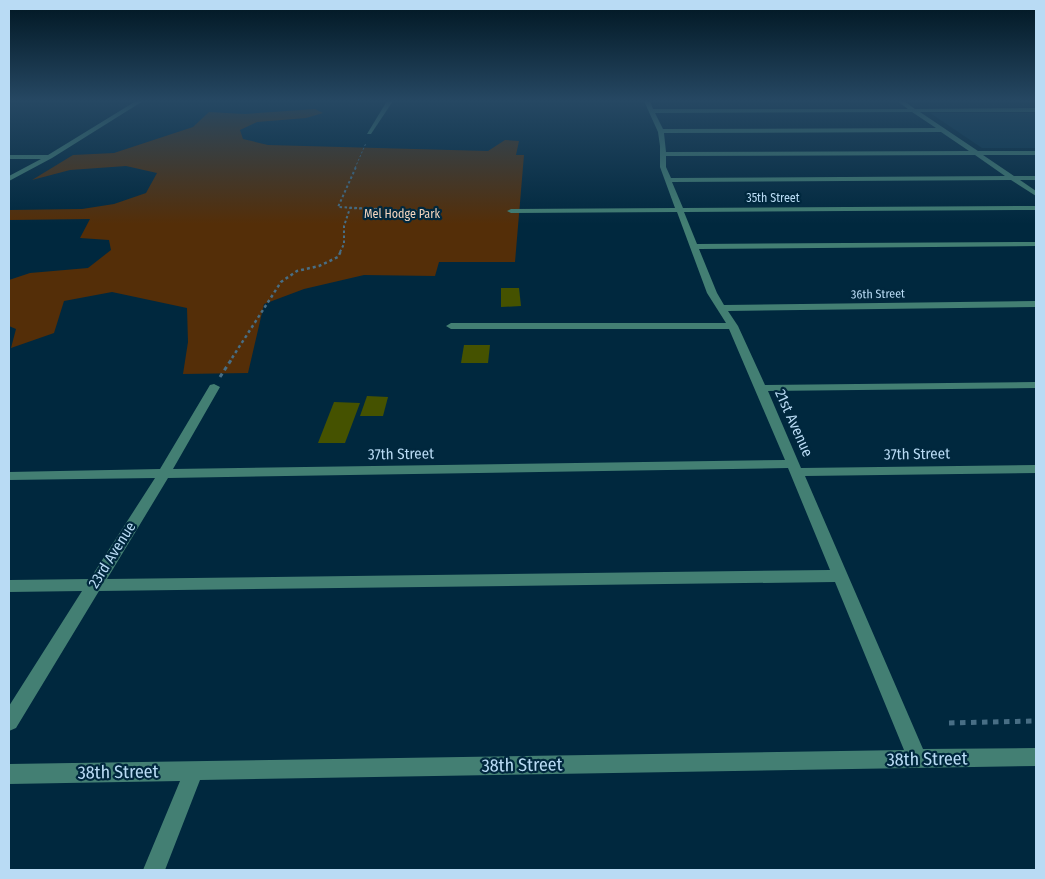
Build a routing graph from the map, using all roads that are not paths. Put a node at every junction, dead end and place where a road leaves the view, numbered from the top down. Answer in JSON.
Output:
{"nodes":[{"id":1,"x":74,"y":142,"type":"edge"},
{"id":2,"x":663,"y":142,"type":"edge"},
{"id":3,"x":960,"y":142,"type":"edge"},
{"id":4,"x":976,"y":153,"type":"junction"},
{"id":5,"x":1036,"y":153,"type":"edge"},
{"id":6,"x":662,"y":154,"type":"junction"},
{"id":7,"x":9,"y":157,"type":"edge"},
{"id":8,"x":50,"y":157,"type":"junction"},
{"id":9,"x":1013,"y":178,"type":"junction"},
{"id":10,"x":1036,"y":178,"type":"edge"},
{"id":11,"x":9,"y":179,"type":"edge"},
{"id":12,"x":668,"y":180,"type":"junction"},
{"id":13,"x":1036,"y":194,"type":"edge"},
{"id":14,"x":1036,"y":208,"type":"edge"},
{"id":15,"x":680,"y":210,"type":"junction"},
{"id":16,"x":511,"y":211,"type":"dead end"},
{"id":17,"x":1036,"y":244,"type":"edge"},
{"id":18,"x":693,"y":247,"type":"junction"},
{"id":19,"x":1036,"y":304,"type":"edge"},
{"id":20,"x":721,"y":308,"type":"junction"},
{"id":21,"x":451,"y":326,"type":"dead end"},
{"id":22,"x":734,"y":326,"type":"junction"},
{"id":23,"x":1036,"y":385,"type":"edge"},
{"id":24,"x":214,"y":387,"type":"road end"},
{"id":25,"x":761,"y":388,"type":"junction"},
{"id":26,"x":796,"y":468,"type":"junction"},
{"id":27,"x":1036,"y":469,"type":"edge"},
{"id":28,"x":164,"y":474,"type":"junction"},
{"id":29,"x":9,"y":476,"type":"edge"},
{"id":30,"x":841,"y":576,"type":"junction"},
{"id":31,"x":93,"y":585,"type":"junction"},
{"id":32,"x":9,"y":586,"type":"edge"},
{"id":33,"x":9,"y":722,"type":"edge"},
{"id":34,"x":1036,"y":757,"type":"edge"},
{"id":35,"x":917,"y":759,"type":"junction"},
{"id":36,"x":194,"y":770,"type":"junction"},
{"id":37,"x":9,"y":774,"type":"edge"},
{"id":38,"x":154,"y":870,"type":"edge"}],
"edges":[{"from":1,"to":8,"type":"street"},
{"from":2,"to":6,"type":"street","name":"21st Avenue"},
{"from":3,"to":4,"type":"street"},
{"from":4,"to":5,"type":"street"},
{"from":4,"to":6,"type":"street"},
{"from":4,"to":9,"type":"street"},
{"from":6,"to":12,"type":"street","name":"21st Avenue"},
{"from":7,"to":8,"type":"street"},
{"from":8,"to":11,"type":"street"},
{"from":9,"to":10,"type":"street"},
{"from":9,"to":12,"type":"street"},
{"from":9,"to":13,"type":"street"},
{"from":12,"to":15,"type":"street","name":"21st Avenue"},
{"from":14,"to":15,"type":"street","name":"35th Street"},
{"from":15,"to":16,"type":"street","name":"35th Street"},
{"from":15,"to":18,"type":"street","name":"21st Avenue"},
{"from":17,"to":18,"type":"street"},
{"from":18,"to":20,"type":"street","name":"21st Avenue"},
{"from":19,"to":20,"type":"street","name":"36th Street"},
{"from":20,"to":22,"type":"street","name":"21st Avenue"},
{"from":21,"to":22,"type":"street"},
{"from":22,"to":25,"type":"street","name":"21st Avenue"},
{"from":23,"to":25,"type":"street"},
{"from":24,"to":28,"type":"street","name":"23rd Avenue"},
{"from":25,"to":26,"type":"street","name":"21st Avenue"},
{"from":26,"to":27,"type":"street","name":"37th Street"},
{"from":26,"to":28,"type":"street","name":"37th Street"},
{"from":26,"to":30,"type":"street","name":"21st Avenue"},
{"from":28,"to":29,"type":"street","name":"37th Street"},
{"from":28,"to":31,"type":"street","name":"23rd Avenue"},
{"from":30,"to":31,"type":"street"},
{"from":30,"to":35,"type":"street","name":"21st Avenue"},
{"from":31,"to":32,"type":"street"},
{"from":31,"to":33,"type":"street","name":"23rd Avenue"},
{"from":34,"to":35,"type":"street","name":"38th Street"},
{"from":35,"to":36,"type":"street","name":"38th Street"},
{"from":36,"to":37,"type":"street","name":"38th Street"},
{"from":36,"to":38,"type":"street"}]}
